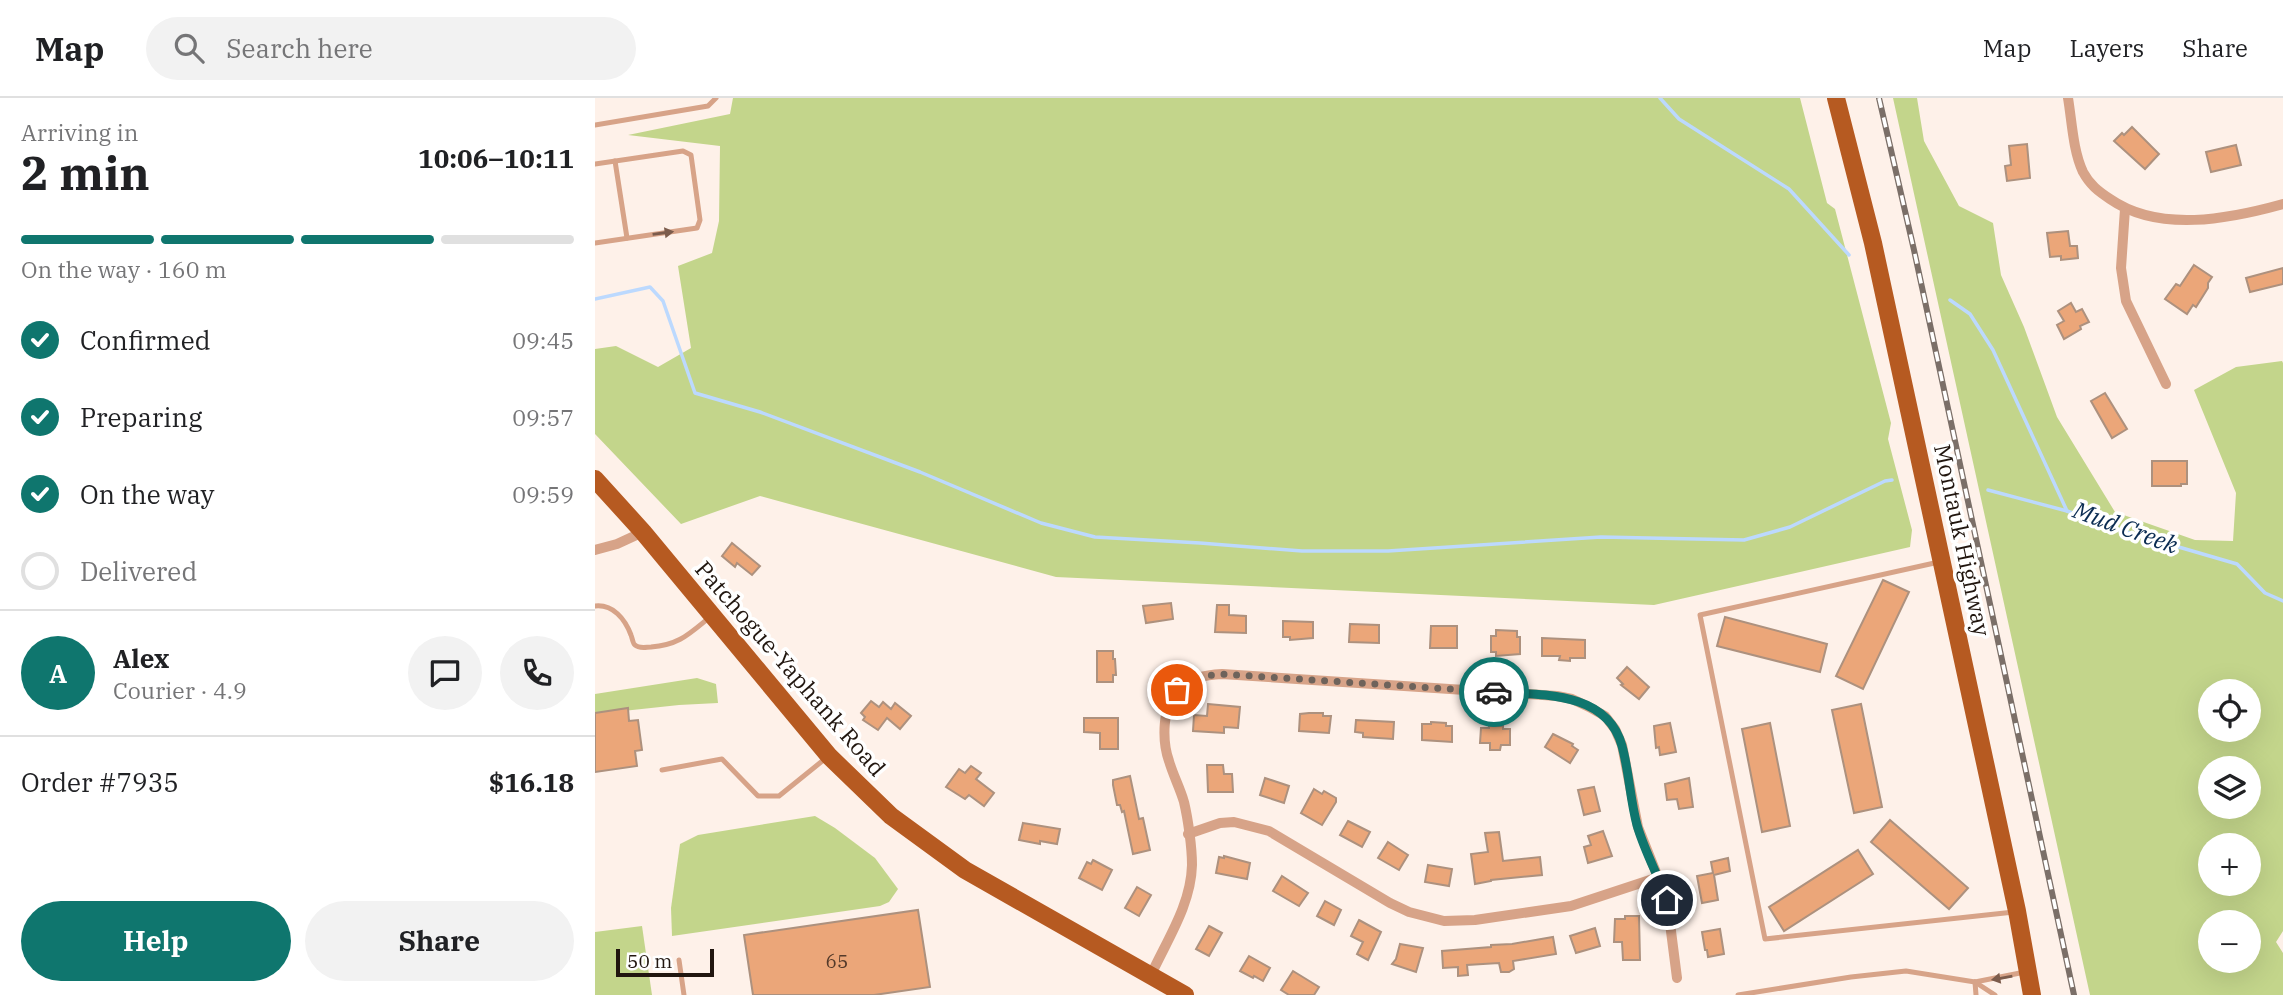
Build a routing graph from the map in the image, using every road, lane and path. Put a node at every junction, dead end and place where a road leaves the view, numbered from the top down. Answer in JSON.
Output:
{"nodes":[{"id":1,"x":716,"y":98,"type":"edge"},
{"id":2,"x":1836,"y":98,"type":"edge"},
{"id":3,"x":2068,"y":98,"type":"edge"},
{"id":4,"x":595,"y":125,"type":"edge"},
{"id":5,"x":615,"y":160,"type":"junction"},
{"id":6,"x":595,"y":163,"type":"edge"},
{"id":7,"x":2283,"y":204,"type":"edge"},
{"id":8,"x":2125,"y":209,"type":"junction"},
{"id":9,"x":627,"y":238,"type":"junction"},
{"id":10,"x":595,"y":243,"type":"edge"},
{"id":11,"x":2166,"y":384,"type":"dead end"},
{"id":12,"x":595,"y":479,"type":"edge"},
{"id":13,"x":643,"y":532,"type":"junction"},
{"id":14,"x":595,"y":550,"type":"edge"},
{"id":15,"x":1942,"y":561,"type":"junction"},
{"id":16,"x":595,"y":606,"type":"edge"},
{"id":17,"x":712,"y":615,"type":"junction"},
{"id":18,"x":829,"y":756,"type":"junction"},
{"id":19,"x":662,"y":770,"type":"dead end"},
{"id":20,"x":1188,"y":834,"type":"junction"},
{"id":21,"x":1659,"y":877,"type":"junction"},
{"id":22,"x":2017,"y":911,"type":"junction"},
{"id":23,"x":678,"y":960,"type":"dead end"},
{"id":24,"x":2028,"y":972,"type":"junction"},
{"id":25,"x":1151,"y":975,"type":"junction"},
{"id":26,"x":1677,"y":978,"type":"dead end"},
{"id":27,"x":1975,"y":982,"type":"junction"},
{"id":28,"x":684,"y":995,"type":"edge"},
{"id":29,"x":1159,"y":995,"type":"edge"},
{"id":30,"x":1185,"y":995,"type":"edge"},
{"id":31,"x":1738,"y":995,"type":"edge"},
{"id":32,"x":1976,"y":995,"type":"edge"},
{"id":33,"x":1994,"y":995,"type":"edge"},
{"id":34,"x":2032,"y":995,"type":"edge"}],
"edges":[{"from":1,"to":4,"type":"lane"},
{"from":2,"to":15,"type":"main road","name":"Montauk Highway"},
{"from":3,"to":8,"type":"street"},
{"from":5,"to":6,"type":"lane"},
{"from":5,"to":9,"type":"lane"},
{"from":9,"to":5,"type":"lane","one_way":true},
{"from":7,"to":8,"type":"street"},
{"from":8,"to":11,"type":"street"},
{"from":9,"to":10,"type":"lane"},
{"from":12,"to":13,"type":"main road","name":"Patchogue-Yaphank Road"},
{"from":13,"to":14,"type":"street"},
{"from":13,"to":17,"type":"main road","name":"Patchogue-Yaphank Road"},
{"from":15,"to":22,"type":"main road","name":"Montauk Highway"},
{"from":15,"to":22,"type":"lane"},
{"from":16,"to":17,"type":"lane"},
{"from":17,"to":18,"type":"main road","name":"Patchogue-Yaphank Road"},
{"from":18,"to":19,"type":"lane"},
{"from":18,"to":25,"type":"main road","name":"Patchogue-Yaphank Road"},
{"from":20,"to":21,"type":"street"},
{"from":20,"to":21,"type":"street"},
{"from":20,"to":25,"type":"street"},
{"from":21,"to":26,"type":"street"},
{"from":22,"to":24,"type":"main road","name":"Montauk Highway"},
{"from":23,"to":28,"type":"lane"},
{"from":24,"to":27,"type":"lane","one_way":true},
{"from":24,"to":34,"type":"main road","name":"Montauk Highway"},
{"from":25,"to":29,"type":"main road"},
{"from":25,"to":30,"type":"main road","name":"Patchogue-Yaphank Road"},
{"from":27,"to":31,"type":"lane"},
{"from":27,"to":32,"type":"lane"},
{"from":27,"to":33,"type":"lane"}]}
